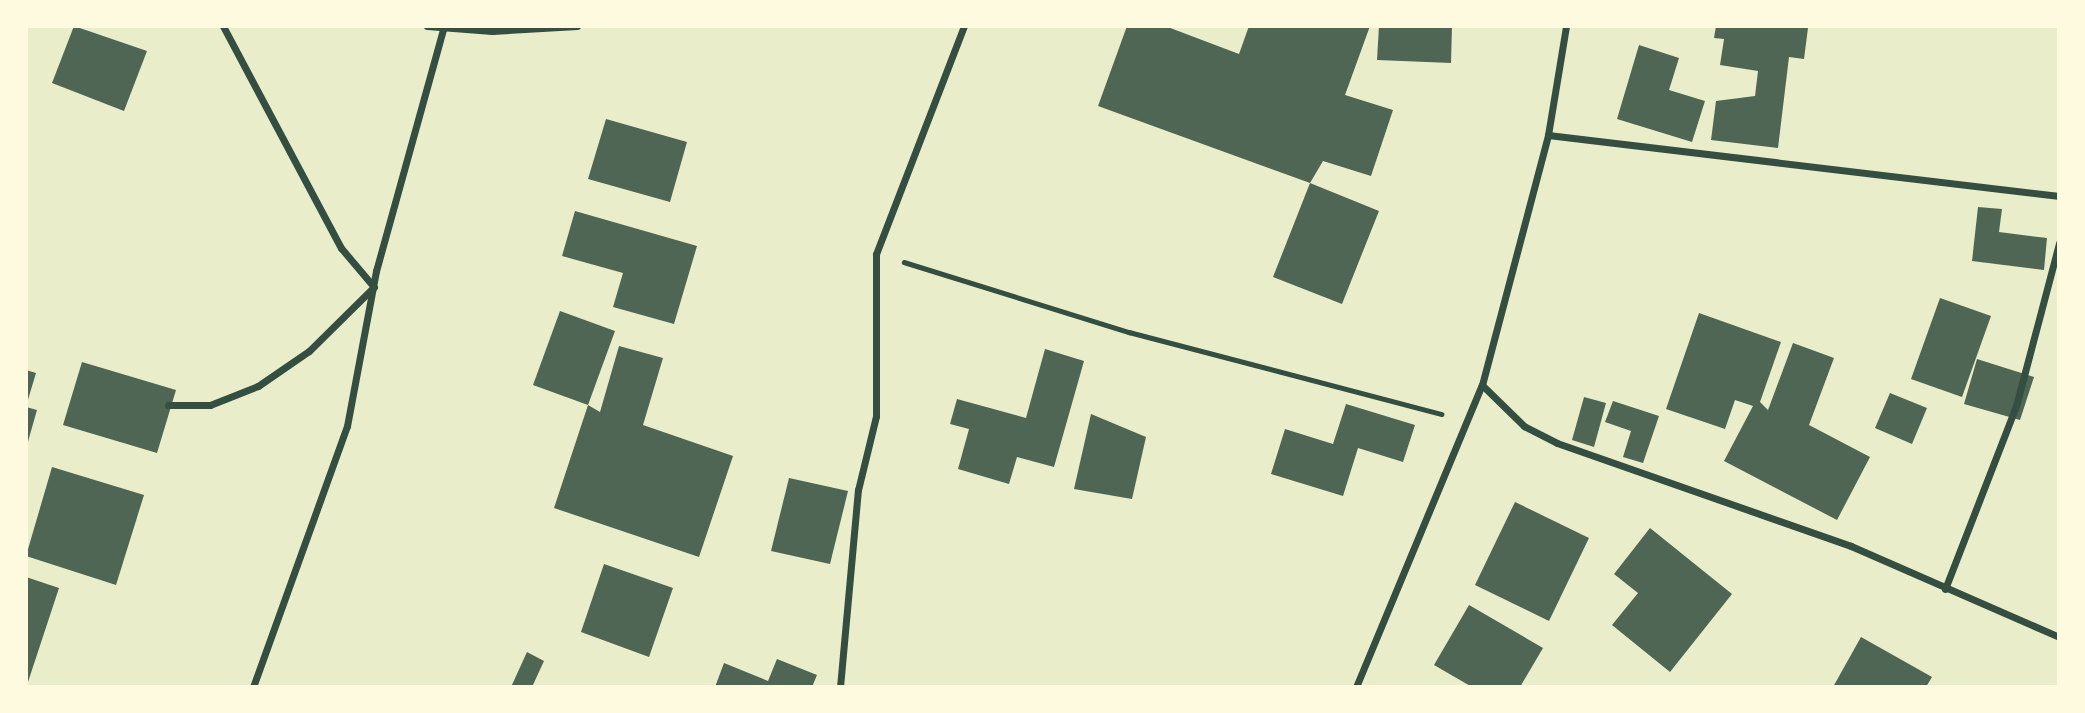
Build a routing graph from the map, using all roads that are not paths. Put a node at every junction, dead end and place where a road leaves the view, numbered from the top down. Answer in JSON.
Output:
{"nodes":[{"id":1,"x":222,"y":26,"type":"edge"},
{"id":2,"x":427,"y":26,"type":"edge"},
{"id":3,"x":577,"y":26,"type":"edge"},
{"id":4,"x":964,"y":26,"type":"edge"},
{"id":5,"x":1566,"y":26,"type":"edge"},
{"id":6,"x":443,"y":27,"type":"edge"},
{"id":7,"x":1548,"y":135,"type":"junction"},
{"id":8,"x":2059,"y":196,"type":"edge"},
{"id":9,"x":2059,"y":243,"type":"edge"},
{"id":10,"x":374,"y":287,"type":"junction"},
{"id":11,"x":1482,"y":384,"type":"junction"},
{"id":12,"x":168,"y":405,"type":"dead end"},
{"id":13,"x":1945,"y":589,"type":"junction"},
{"id":14,"x":2059,"y":637,"type":"edge"},
{"id":15,"x":253,"y":687,"type":"edge"},
{"id":16,"x":840,"y":687,"type":"edge"},
{"id":17,"x":1356,"y":687,"type":"edge"}],
"edges":[{"from":1,"to":10,"type":"street"},
{"from":2,"to":6,"type":"street"},
{"from":3,"to":6,"type":"street"},
{"from":4,"to":16,"type":"street"},
{"from":5,"to":7,"type":"street"},
{"from":6,"to":10,"type":"street"},
{"from":7,"to":8,"type":"street"},
{"from":7,"to":11,"type":"street"},
{"from":9,"to":13,"type":"street"},
{"from":10,"to":12,"type":"street"},
{"from":10,"to":15,"type":"street"},
{"from":11,"to":13,"type":"street"},
{"from":11,"to":17,"type":"street"},
{"from":13,"to":14,"type":"street"}]}
